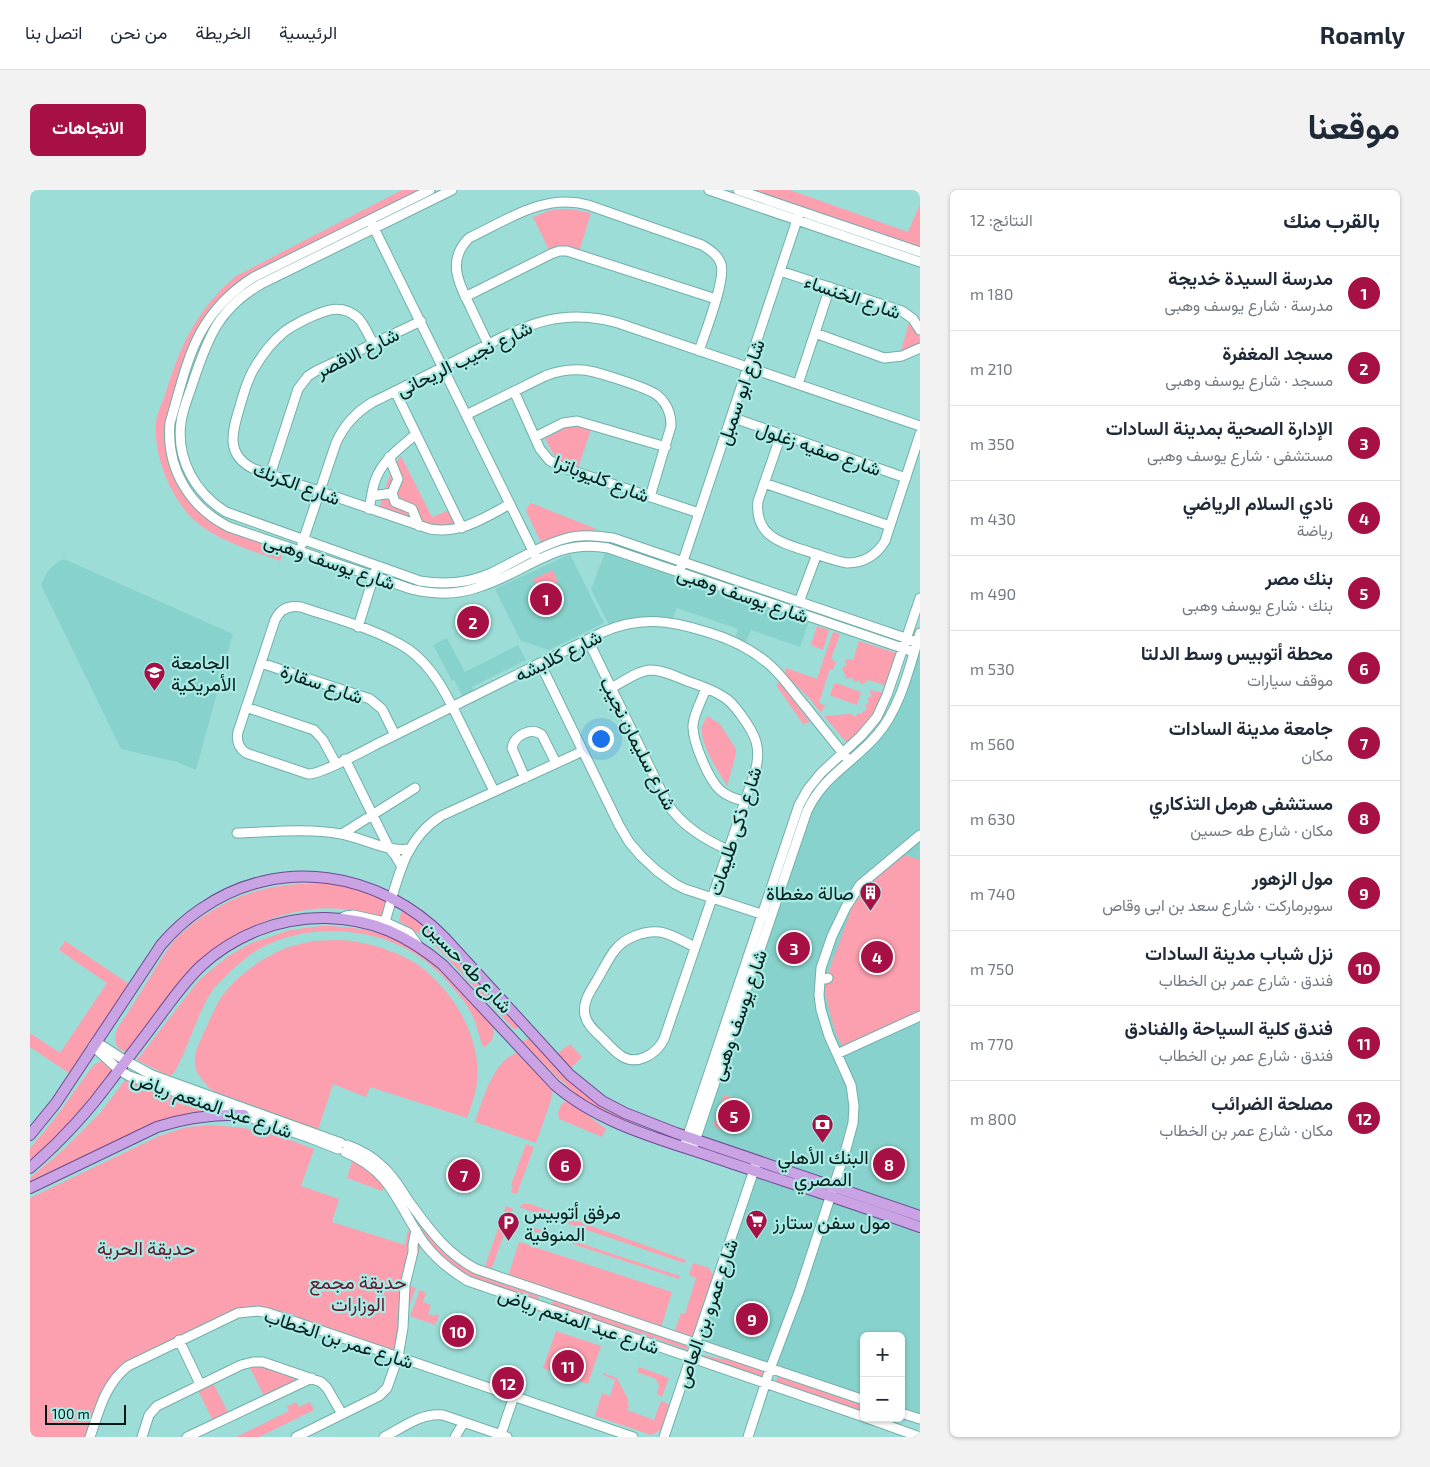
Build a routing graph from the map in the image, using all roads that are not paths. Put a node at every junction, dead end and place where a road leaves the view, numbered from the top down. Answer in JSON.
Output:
{"nodes":[{"id":1,"x":430,"y":190,"type":"edge"},
{"id":2,"x":452,"y":190,"type":"edge"},
{"id":3,"x":709,"y":190,"type":"edge"},
{"id":4,"x":738,"y":190,"type":"edge"},
{"id":5,"x":799,"y":216,"type":"junction"},
{"id":6,"x":370,"y":220,"type":"junction"},
{"id":7,"x":374,"y":228,"type":"junction"},
{"id":8,"x":920,"y":252,"type":"edge"},
{"id":9,"x":920,"y":262,"type":"edge"},
{"id":10,"x":780,"y":271,"type":"junction"},
{"id":11,"x":830,"y":287,"type":"junction"},
{"id":12,"x":465,"y":297,"type":"junction"},
{"id":13,"x":716,"y":299,"type":"junction"},
{"id":14,"x":420,"y":321,"type":"junction"},
{"id":15,"x":920,"y":330,"type":"edge"},
{"id":16,"x":815,"y":333,"type":"junction"},
{"id":17,"x":373,"y":343,"type":"junction"},
{"id":18,"x":488,"y":344,"type":"junction"},
{"id":19,"x":920,"y":348,"type":"edge"},
{"id":20,"x":699,"y":351,"type":"junction"},
{"id":21,"x":443,"y":367,"type":"junction"},
{"id":22,"x":748,"y":368,"type":"junction"},
{"id":23,"x":798,"y":384,"type":"junction"},
{"id":24,"x":395,"y":391,"type":"junction"},
{"id":25,"x":514,"y":391,"type":"junction"},
{"id":26,"x":466,"y":415,"type":"junction"},
{"id":27,"x":731,"y":417,"type":"junction"},
{"id":28,"x":920,"y":426,"type":"edge"},
{"id":29,"x":416,"y":434,"type":"junction"},
{"id":30,"x":920,"y":434,"type":"edge"},
{"id":31,"x":781,"y":435,"type":"junction"},
{"id":32,"x":535,"y":437,"type":"junction"},
{"id":33,"x":666,"y":448,"type":"junction"},
{"id":34,"x":389,"y":456,"type":"junction"},
{"id":35,"x":270,"y":474,"type":"junction"},
{"id":36,"x":906,"y":478,"type":"junction"},
{"id":37,"x":764,"y":483,"type":"junction"},
{"id":38,"x":320,"y":492,"type":"junction"},
{"id":39,"x":372,"y":496,"type":"junction"},
{"id":40,"x":393,"y":497,"type":"junction"},
{"id":41,"x":650,"y":497,"type":"junction"},
{"id":42,"x":510,"y":504,"type":"junction"},
{"id":43,"x":369,"y":509,"type":"junction"},
{"id":44,"x":699,"y":513,"type":"junction"},
{"id":45,"x":386,"y":515,"type":"junction"},
{"id":46,"x":419,"y":526,"type":"junction"},
{"id":47,"x":890,"y":526,"type":"junction"},
{"id":48,"x":462,"y":528,"type":"junction"},
{"id":49,"x":303,"y":540,"type":"junction"},
{"id":50,"x":300,"y":551,"type":"junction"},
{"id":51,"x":533,"y":551,"type":"junction"},
{"id":52,"x":817,"y":554,"type":"junction"},
{"id":53,"x":538,"y":560,"type":"junction"},
{"id":54,"x":683,"y":562,"type":"junction"},
{"id":55,"x":377,"y":566,"type":"junction"},
{"id":56,"x":680,"y":572,"type":"junction"},
{"id":57,"x":374,"y":576,"type":"junction"},
{"id":58,"x":920,"y":598,"type":"edge"},
{"id":59,"x":799,"y":602,"type":"junction"},
{"id":60,"x":358,"y":627,"type":"junction"},
{"id":61,"x":906,"y":638,"type":"junction"},
{"id":62,"x":919,"y":638,"type":"edge"},
{"id":63,"x":588,"y":640,"type":"junction"},
{"id":64,"x":903,"y":648,"type":"junction"},
{"id":65,"x":914,"y":652,"type":"junction"},
{"id":66,"x":261,"y":663,"type":"junction"},
{"id":67,"x":540,"y":663,"type":"junction"},
{"id":68,"x":611,"y":688,"type":"junction"},
{"id":69,"x":706,"y":688,"type":"junction"},
{"id":70,"x":452,"y":706,"type":"junction"},
{"id":71,"x":246,"y":707,"type":"junction"},
{"id":72,"x":395,"y":735,"type":"junction"},
{"id":73,"x":583,"y":751,"type":"junction"},
{"id":74,"x":846,"y":757,"type":"junction"},
{"id":75,"x":345,"y":760,"type":"junction"},
{"id":76,"x":556,"y":763,"type":"junction"},
{"id":77,"x":336,"y":764,"type":"junction"},
{"id":78,"x":524,"y":778,"type":"junction"},
{"id":79,"x":415,"y":788,"type":"dead end"},
{"id":80,"x":494,"y":791,"type":"junction"},
{"id":81,"x":745,"y":801,"type":"junction"},
{"id":82,"x":372,"y":815,"type":"junction"},
{"id":83,"x":237,"y":833,"type":"dead end"},
{"id":84,"x":342,"y":834,"type":"junction"},
{"id":85,"x":920,"y":835,"type":"edge"},
{"id":86,"x":389,"y":848,"type":"junction"},
{"id":87,"x":409,"y":849,"type":"junction"},
{"id":88,"x":728,"y":850,"type":"junction"},
{"id":89,"x":402,"y":867,"type":"junction"},
{"id":90,"x":392,"y":897,"type":"junction"},
{"id":91,"x":712,"y":898,"type":"junction"},
{"id":92,"x":766,"y":916,"type":"junction"},
{"id":93,"x":340,"y":919,"type":"junction"},
{"id":94,"x":385,"y":922,"type":"junction"},
{"id":95,"x":416,"y":944,"type":"junction"},
{"id":96,"x":695,"y":947,"type":"junction"},
{"id":97,"x":920,"y":1016,"type":"edge"},
{"id":98,"x":526,"y":1027,"type":"junction"},
{"id":99,"x":514,"y":1041,"type":"junction"},
{"id":100,"x":95,"y":1044,"type":"junction"},
{"id":101,"x":837,"y":1054,"type":"junction"},
{"id":102,"x":126,"y":1061,"type":"junction"},
{"id":103,"x":119,"y":1070,"type":"junction"},
{"id":104,"x":173,"y":1087,"type":"junction"},
{"id":105,"x":244,"y":1115,"type":"junction"},
{"id":106,"x":30,"y":1134,"type":"edge"},
{"id":107,"x":690,"y":1143,"type":"junction"},
{"id":108,"x":343,"y":1147,"type":"junction"},
{"id":109,"x":757,"y":1161,"type":"junction"},
{"id":110,"x":30,"y":1168,"type":"edge"},
{"id":111,"x":754,"y":1171,"type":"junction"},
{"id":112,"x":30,"y":1188,"type":"edge"},
{"id":113,"x":832,"y":1192,"type":"junction"},
{"id":114,"x":409,"y":1210,"type":"junction"},
{"id":115,"x":920,"y":1216,"type":"edge"},
{"id":116,"x":920,"y":1227,"type":"edge"},
{"id":117,"x":416,"y":1230,"type":"junction"},
{"id":118,"x":424,"y":1243,"type":"junction"},
{"id":119,"x":413,"y":1252,"type":"junction"},
{"id":120,"x":546,"y":1293,"type":"junction"},
{"id":121,"x":541,"y":1307,"type":"junction"},
{"id":122,"x":179,"y":1340,"type":"junction"},
{"id":123,"x":696,"y":1343,"type":"junction"},
{"id":124,"x":398,"y":1357,"type":"junction"},
{"id":125,"x":691,"y":1358,"type":"junction"},
{"id":126,"x":770,"y":1369,"type":"junction"},
{"id":127,"x":312,"y":1378,"type":"junction"},
{"id":128,"x":766,"y":1383,"type":"junction"},
{"id":129,"x":200,"y":1384,"type":"junction"},
{"id":130,"x":514,"y":1396,"type":"junction"},
{"id":131,"x":860,"y":1399,"type":"edge"},
{"id":132,"x":342,"y":1414,"type":"junction"},
{"id":133,"x":905,"y":1414,"type":"edge"},
{"id":134,"x":860,"y":1416,"type":"edge"},
{"id":135,"x":920,"y":1419,"type":"edge"},
{"id":136,"x":464,"y":1422,"type":"junction"},
{"id":137,"x":877,"y":1422,"type":"edge"},
{"id":138,"x":609,"y":1433,"type":"edge"},
{"id":139,"x":502,"y":1436,"type":"edge"},
{"id":140,"x":90,"y":1437,"type":"edge"},
{"id":141,"x":142,"y":1437,"type":"edge"},
{"id":142,"x":187,"y":1437,"type":"edge"},
{"id":143,"x":296,"y":1437,"type":"edge"},
{"id":144,"x":384,"y":1437,"type":"edge"},
{"id":145,"x":455,"y":1437,"type":"edge"},
{"id":146,"x":633,"y":1437,"type":"edge"},
{"id":147,"x":664,"y":1437,"type":"edge"},
{"id":148,"x":748,"y":1437,"type":"edge"},
{"id":149,"x":920,"y":1437,"type":"edge"}],
"edges":[{"from":1,"to":6,"type":"street","name":"شارع يوسف وهبى"},
{"from":2,"to":7,"type":"street","name":"شارع يوسف وهبى"},
{"from":3,"to":5,"type":"street"},
{"from":4,"to":5,"type":"street"},
{"from":5,"to":8,"type":"street"},
{"from":5,"to":9,"type":"street"},
{"from":5,"to":10,"type":"street","name":"شارع ابو سمبل"},
{"from":6,"to":7,"type":"street"},
{"from":6,"to":50,"type":"street","name":"شارع يوسف وهبى"},
{"from":7,"to":14,"type":"street"},
{"from":7,"to":49,"type":"street","name":"شارع يوسف وهبى"},
{"from":10,"to":11,"type":"street","name":"شارع الخنساء"},
{"from":10,"to":22,"type":"street","name":"شارع ابو سمبل"},
{"from":11,"to":15,"type":"street","name":"شارع الخنساء"},
{"from":11,"to":16,"type":"street"},
{"from":12,"to":13,"type":"street"},
{"from":12,"to":13,"type":"street"},
{"from":12,"to":18,"type":"street"},
{"from":13,"to":20,"type":"street"},
{"from":14,"to":17,"type":"street","name":"شارع الاقصر"},
{"from":14,"to":21,"type":"street"},
{"from":16,"to":19,"type":"street"},
{"from":16,"to":23,"type":"street"},
{"from":17,"to":35,"type":"street","name":"شارع الاقصر"},
{"from":17,"to":35,"type":"street","name":"شارع الكرنك"},
{"from":18,"to":20,"type":"street","name":"شارع نجيب الريحانى"},
{"from":18,"to":21,"type":"street","name":"شارع نجيب الريحانى"},
{"from":20,"to":22,"type":"street","name":"شارع نجيب الريحانى"},
{"from":21,"to":24,"type":"street","name":"شارع نجيب الريحانى"},
{"from":21,"to":26,"type":"street"},
{"from":22,"to":23,"type":"street","name":"شارع نجيب الريحانى"},
{"from":22,"to":27,"type":"street","name":"شارع ابو سمبل"},
{"from":23,"to":28,"type":"street","name":"شارع نجيب الريحانى"},
{"from":24,"to":29,"type":"street"},
{"from":24,"to":38,"type":"street","name":"شارع نجيب الريحانى"},
{"from":25,"to":26,"type":"street"},
{"from":25,"to":32,"type":"street","name":"شارع كليوباترا"},
{"from":25,"to":33,"type":"street"},
{"from":26,"to":42,"type":"street"},
{"from":27,"to":31,"type":"street","name":"شارع صفيه زغلول"},
{"from":27,"to":44,"type":"street","name":"شارع ابو سمبل"},
{"from":29,"to":34,"type":"street"},
{"from":29,"to":48,"type":"street"},
{"from":30,"to":36,"type":"street"},
{"from":31,"to":36,"type":"street","name":"شارع صفيه زغلول"},
{"from":31,"to":37,"type":"street"},
{"from":32,"to":33,"type":"street"},
{"from":32,"to":41,"type":"street","name":"شارع كليوباترا"},
{"from":33,"to":41,"type":"street"},
{"from":34,"to":39,"type":"street"},
{"from":34,"to":40,"type":"street"},
{"from":35,"to":38,"type":"street","name":"شارع الكرنك"},
{"from":36,"to":47,"type":"street"},
{"from":37,"to":47,"type":"street"},
{"from":37,"to":52,"type":"street"},
{"from":38,"to":43,"type":"street","name":"شارع الكرنك"},
{"from":38,"to":49,"type":"street","name":"شارع نجيب الريحانى"},
{"from":39,"to":40,"type":"street"},
{"from":39,"to":43,"type":"street"},
{"from":40,"to":45,"type":"street"},
{"from":40,"to":46,"type":"street"},
{"from":41,"to":44,"type":"street","name":"شارع كليوباترا"},
{"from":42,"to":48,"type":"street","name":"شارع الكرنك"},
{"from":42,"to":51,"type":"street"},
{"from":43,"to":45,"type":"street","name":"شارع الكرنك"},
{"from":44,"to":54,"type":"street","name":"شارع ابو سمبل"},
{"from":45,"to":46,"type":"street","name":"شارع الكرنك"},
{"from":46,"to":48,"type":"street","name":"شارع الكرنك"},
{"from":47,"to":52,"type":"street"},
{"from":49,"to":50,"type":"street","name":"شارع نجيب الريحانى"},
{"from":49,"to":55,"type":"street","name":"شارع يوسف وهبى"},
{"from":50,"to":57,"type":"street","name":"شارع يوسف وهبى"},
{"from":51,"to":53,"type":"street"},
{"from":51,"to":54,"type":"street","name":"شارع يوسف وهبى"},
{"from":51,"to":55,"type":"street","name":"شارع يوسف وهبى"},
{"from":52,"to":59,"type":"street"},
{"from":53,"to":56,"type":"street","name":"شارع يوسف وهبى"},
{"from":53,"to":57,"type":"street","name":"شارع يوسف وهبى"},
{"from":54,"to":56,"type":"street","name":"شارع ابو سمبل"},
{"from":54,"to":59,"type":"street","name":"شارع يوسف وهبى"},
{"from":55,"to":57,"type":"street"},
{"from":56,"to":64,"type":"street","name":"شارع يوسف وهبى"},
{"from":57,"to":60,"type":"street"},
{"from":58,"to":61,"type":"street","name":"شارع يوسف وهبى"},
{"from":59,"to":61,"type":"street","name":"شارع يوسف وهبى"},
{"from":60,"to":66,"type":"street"},
{"from":60,"to":70,"type":"street"},
{"from":61,"to":62,"type":"street","name":"شارع يوسف وهبى"},
{"from":61,"to":64,"type":"street","name":"شارع يوسف وهبى"},
{"from":62,"to":65,"type":"street","name":"شارع يوسف وهبى"},
{"from":63,"to":67,"type":"street","name":"شارع كلابشه"},
{"from":63,"to":68,"type":"street","name":"شارع سليمان نجيب"},
{"from":63,"to":74,"type":"street","name":"شارع كلابشه"},
{"from":64,"to":65,"type":"street","name":"شارع يوسف وهبى"},
{"from":64,"to":74,"type":"street","name":"شارع يوسف وهبى"},
{"from":65,"to":74,"type":"street","name":"شارع يوسف وهبى"},
{"from":66,"to":71,"type":"street"},
{"from":66,"to":72,"type":"street","name":"شارع سقارة"},
{"from":67,"to":70,"type":"street","name":"شارع كلابشه"},
{"from":67,"to":73,"type":"street"},
{"from":68,"to":69,"type":"street","name":"شارع ذكى طليمات"},
{"from":68,"to":88,"type":"street","name":"شارع سليمان نجيب"},
{"from":69,"to":81,"type":"street","name":"شارع ذكى طليمات"},
{"from":69,"to":81,"type":"street"},
{"from":70,"to":72,"type":"street","name":"شارع كلابشه"},
{"from":70,"to":80,"type":"street"},
{"from":71,"to":77,"type":"street"},
{"from":71,"to":77,"type":"street","name":"شارع كلابشه"},
{"from":72,"to":75,"type":"street","name":"شارع كلابشه"},
{"from":73,"to":76,"type":"street"},
{"from":73,"to":91,"type":"street"},
{"from":74,"to":92,"type":"street","name":"شارع يوسف وهبى"},
{"from":75,"to":77,"type":"street","name":"شارع كلابشه"},
{"from":75,"to":82,"type":"street"},
{"from":76,"to":78,"type":"street"},
{"from":76,"to":78,"type":"street"},
{"from":78,"to":80,"type":"street"},
{"from":79,"to":82,"type":"street"},
{"from":80,"to":87,"type":"street"},
{"from":81,"to":88,"type":"street","name":"شارع ذكى طليمات"},
{"from":82,"to":84,"type":"street"},
{"from":82,"to":86,"type":"street"},
{"from":83,"to":84,"type":"street"},
{"from":84,"to":86,"type":"street"},
{"from":85,"to":101,"type":"street"},
{"from":86,"to":87,"type":"street"},
{"from":86,"to":89,"type":"street"},
{"from":87,"to":89,"type":"street"},
{"from":88,"to":91,"type":"street","name":"شارع ذكى طليمات"},
{"from":89,"to":90,"type":"street"},
{"from":90,"to":94,"type":"street"},
{"from":90,"to":98,"type":"main road","name":"شارع طه حسين"},
{"from":90,"to":100,"type":"main road","name":"شارع طه حسين"},
{"from":91,"to":92,"type":"street"},
{"from":91,"to":96,"type":"street","name":"شارع ذكى طليمات"},
{"from":92,"to":107,"type":"street","name":"شارع يوسف وهبى"},
{"from":93,"to":94,"type":"street"},
{"from":93,"to":95,"type":"main road","name":"شارع طه حسين"},
{"from":93,"to":102,"type":"main road","name":"شارع طه حسين"},
{"from":94,"to":95,"type":"street"},
{"from":95,"to":99,"type":"main road","name":"شارع طه حسين"},
{"from":96,"to":96,"type":"street","name":"شارع ذكى طليمات"},
{"from":97,"to":101,"type":"street"},
{"from":98,"to":99,"type":"main road"},
{"from":98,"to":107,"type":"main road","name":"شارع طه حسين"},
{"from":99,"to":107,"type":"main road","name":"شارع طه حسين"},
{"from":100,"to":102,"type":"street","name":"شارع عبد المنعم رياض"},
{"from":100,"to":103,"type":"street","name":"شارع عبد المنعم رياض"},
{"from":100,"to":106,"type":"main road","name":"شارع طه حسين"},
{"from":101,"to":113,"type":"street"},
{"from":102,"to":103,"type":"main road","name":"شارع طه حسين"},
{"from":102,"to":104,"type":"street","name":"شارع عبد المنعم رياض"},
{"from":103,"to":104,"type":"street","name":"شارع عبد المنعم رياض"},
{"from":103,"to":110,"type":"main road","name":"شارع طه حسين"},
{"from":104,"to":105,"type":"street","name":"شارع عبد المنعم رياض"},
{"from":104,"to":108,"type":"street","name":"شارع عبد المنعم رياض"},
{"from":105,"to":108,"type":"street","name":"شارع عبد المنعم رياض"},
{"from":105,"to":112,"type":"main road"},
{"from":107,"to":109,"type":"main road","name":"شارع طه حسين"},
{"from":107,"to":111,"type":"main road","name":"شارع طه حسين"},
{"from":108,"to":114,"type":"street","name":"شارع عبد المنعم رياض"},
{"from":109,"to":111,"type":"street","name":"شارع عمرو بن العاص"},
{"from":109,"to":113,"type":"main road","name":"شارع طه حسين"},
{"from":111,"to":113,"type":"main road","name":"شارع طه حسين"},
{"from":111,"to":123,"type":"street","name":"شارع عمرو بن العاص"},
{"from":113,"to":115,"type":"main road","name":"شارع طه حسين"},
{"from":113,"to":116,"type":"main road","name":"شارع طه حسين"},
{"from":113,"to":126,"type":"street"},
{"from":114,"to":117,"type":"street","name":"شارع عبد المنعم رياض"},
{"from":114,"to":120,"type":"street","name":"شارع عبد المنعم رياض"},
{"from":117,"to":118,"type":"street","name":"شارع عبد المنعم رياض"},
{"from":117,"to":119,"type":"street"},
{"from":118,"to":119,"type":"street"},
{"from":118,"to":121,"type":"street","name":"شارع عبد المنعم رياض"},
{"from":119,"to":124,"type":"street"},
{"from":120,"to":121,"type":"street"},
{"from":120,"to":123,"type":"street","name":"شارع عبد المنعم رياض"},
{"from":121,"to":125,"type":"street","name":"شارع عبد المنعم رياض"},
{"from":122,"to":124,"type":"street","name":"شارع عمر بن الخطاب"},
{"from":122,"to":129,"type":"street"},
{"from":122,"to":140,"type":"street","name":"شارع عمر بن الخطاب"},
{"from":123,"to":125,"type":"street","name":"شارع عمرو بن العاص"},
{"from":123,"to":126,"type":"street","name":"شارع عبد المنعم رياض"},
{"from":124,"to":130,"type":"street","name":"شارع عمر بن الخطاب"},
{"from":124,"to":132,"type":"street"},
{"from":125,"to":128,"type":"street","name":"شارع عبد المنعم رياض"},
{"from":125,"to":147,"type":"street","name":"شارع عمرو بن العاص"},
{"from":126,"to":128,"type":"street"},
{"from":126,"to":131,"type":"street","name":"شارع عبد المنعم رياض"},
{"from":127,"to":129,"type":"street"},
{"from":127,"to":132,"type":"street"},
{"from":127,"to":142,"type":"street"},
{"from":128,"to":134,"type":"street","name":"شارع عبد المنعم رياض"},
{"from":128,"to":148,"type":"street"},
{"from":129,"to":141,"type":"street"},
{"from":130,"to":138,"type":"street","name":"شارع عمر بن الخطاب"},
{"from":130,"to":139,"type":"street"},
{"from":132,"to":143,"type":"street"},
{"from":133,"to":135,"type":"street"},
{"from":136,"to":139,"type":"street"},
{"from":136,"to":144,"type":"street"},
{"from":136,"to":145,"type":"street"},
{"from":137,"to":149,"type":"street","name":"شارع عبد المنعم رياض"},
{"from":138,"to":146,"type":"street","name":"شارع عمر بن الخطاب"}]}
